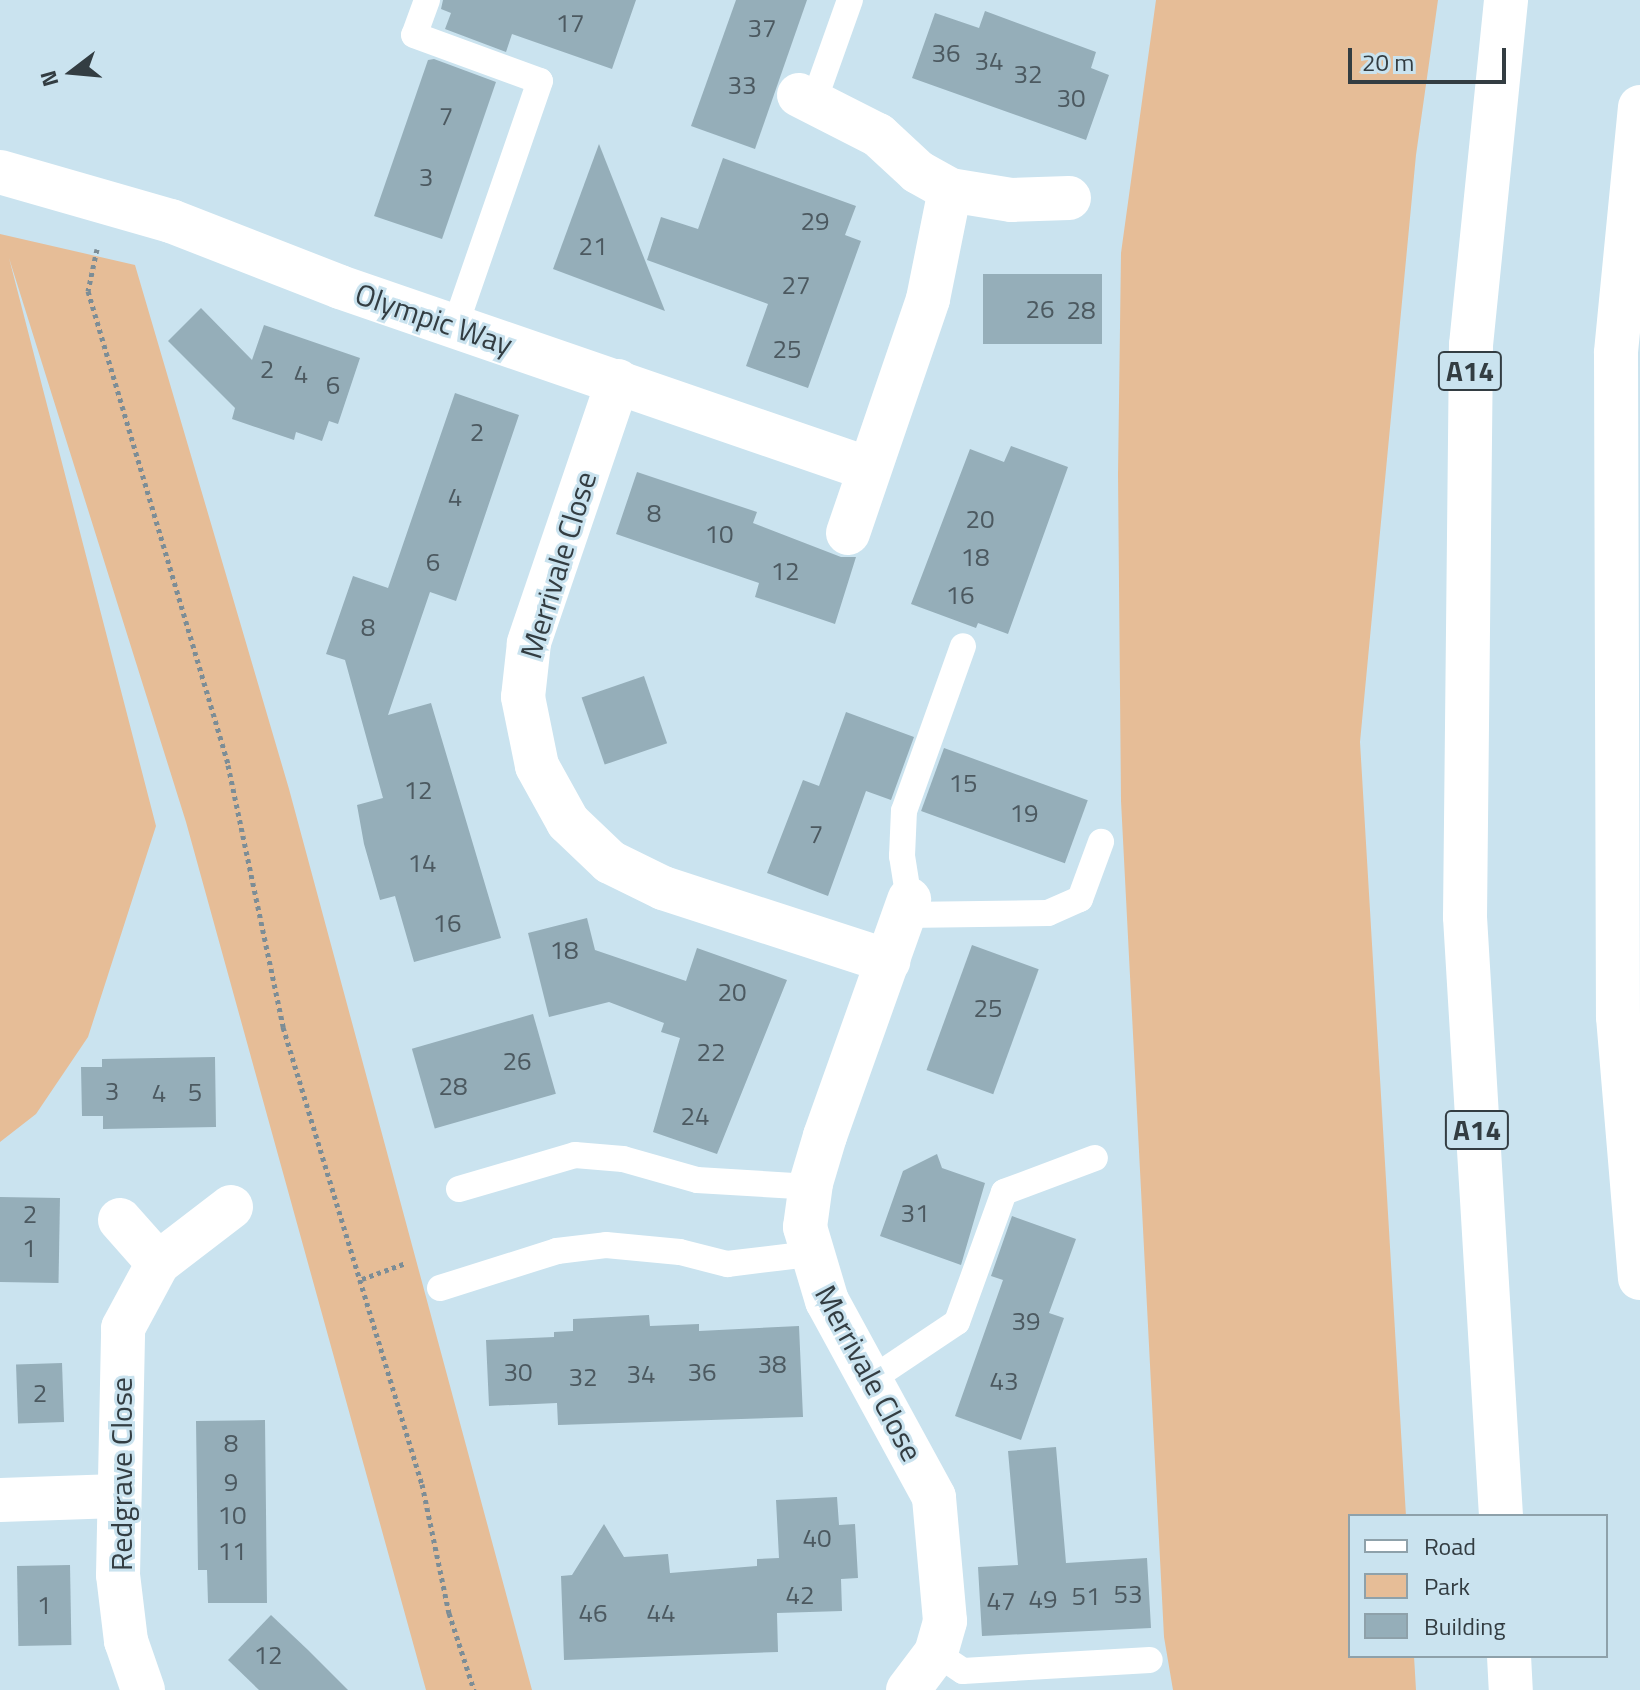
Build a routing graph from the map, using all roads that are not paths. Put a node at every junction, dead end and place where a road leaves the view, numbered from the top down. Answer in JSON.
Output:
{"nodes":[{"id":1,"x":427,"y":0,"type":"edge"},
{"id":2,"x":850,"y":0,"type":"edge"},
{"id":3,"x":1506,"y":0,"type":"edge"},
{"id":4,"x":806,"y":98,"type":"joint"},
{"id":5,"x":1640,"y":107,"type":"edge"},
{"id":6,"x":0,"y":172,"type":"edge"},
{"id":7,"x":950,"y":190,"type":"junction"},
{"id":8,"x":1069,"y":198,"type":"dead end"},
{"id":9,"x":455,"y":326,"type":"junction"},
{"id":10,"x":618,"y":381,"type":"junction"},
{"id":11,"x":869,"y":469,"type":"junction"},
{"id":12,"x":848,"y":533,"type":"dead end"},
{"id":13,"x":963,"y":646,"type":"dead end"},
{"id":14,"x":1101,"y":842,"type":"dead end"},
{"id":15,"x":906,"y":908,"type":"junction"},
{"id":16,"x":888,"y":961,"type":"junction"},
{"id":17,"x":1095,"y":1158,"type":"dead end"},
{"id":18,"x":810,"y":1187,"type":"junction"},
{"id":19,"x":459,"y":1189,"type":"dead end"},
{"id":20,"x":231,"y":1207,"type":"dead end"},
{"id":21,"x":120,"y":1220,"type":"dead end"},
{"id":22,"x":810,"y":1254,"type":"junction"},
{"id":23,"x":158,"y":1263,"type":"junction"},
{"id":24,"x":1640,"y":1278,"type":"edge"},
{"id":25,"x":440,"y":1288,"type":"dead end"},
{"id":26,"x":872,"y":1379,"type":"junction"},
{"id":27,"x":117,"y":1496,"type":"junction"},
{"id":28,"x":0,"y":1500,"type":"edge"},
{"id":29,"x":1501,"y":1514,"type":"edge"},
{"id":30,"x":936,"y":1653,"type":"junction"},
{"id":31,"x":1509,"y":1658,"type":"edge"},
{"id":32,"x":1150,"y":1660,"type":"dead end"},
{"id":33,"x":143,"y":1690,"type":"edge"},
{"id":34,"x":908,"y":1690,"type":"edge"},
{"id":35,"x":1511,"y":1690,"type":"edge"}],
"edges":[{"from":1,"to":9,"type":"lane"},
{"from":2,"to":4,"type":"lane"},
{"from":3,"to":29,"type":"main road","number":"A14"},
{"from":4,"to":7,"type":"main road"},
{"from":5,"to":24,"type":"main road"},
{"from":6,"to":9,"type":"main road","name":"Olympic Way"},
{"from":7,"to":8,"type":"main road"},
{"from":7,"to":11,"type":"main road"},
{"from":9,"to":10,"type":"main road","name":"Olympic Way"},
{"from":10,"to":11,"type":"main road","name":"Olympic Way"},
{"from":10,"to":16,"type":"main road","name":"Merrivale Close"},
{"from":11,"to":12,"type":"main road"},
{"from":13,"to":15,"type":"lane"},
{"from":14,"to":15,"type":"lane"},
{"from":15,"to":16,"type":"main road","name":"Merrivale Close"},
{"from":16,"to":18,"type":"main road","name":"Merrivale Close"},
{"from":17,"to":26,"type":"lane"},
{"from":18,"to":19,"type":"lane"},
{"from":18,"to":22,"type":"main road","name":"Merrivale Close"},
{"from":20,"to":23,"type":"main road","name":"Redgrave Close"},
{"from":21,"to":23,"type":"main road"},
{"from":22,"to":25,"type":"lane"},
{"from":22,"to":26,"type":"main road","name":"Merrivale Close"},
{"from":23,"to":27,"type":"main road","name":"Redgrave Close"},
{"from":26,"to":30,"type":"main road","name":"Merrivale Close"},
{"from":27,"to":28,"type":"main road"},
{"from":27,"to":33,"type":"main road","name":"Redgrave Close"},
{"from":30,"to":32,"type":"lane"},
{"from":30,"to":34,"type":"main road","name":"Merrivale Close"},
{"from":31,"to":35,"type":"main road"}]}
